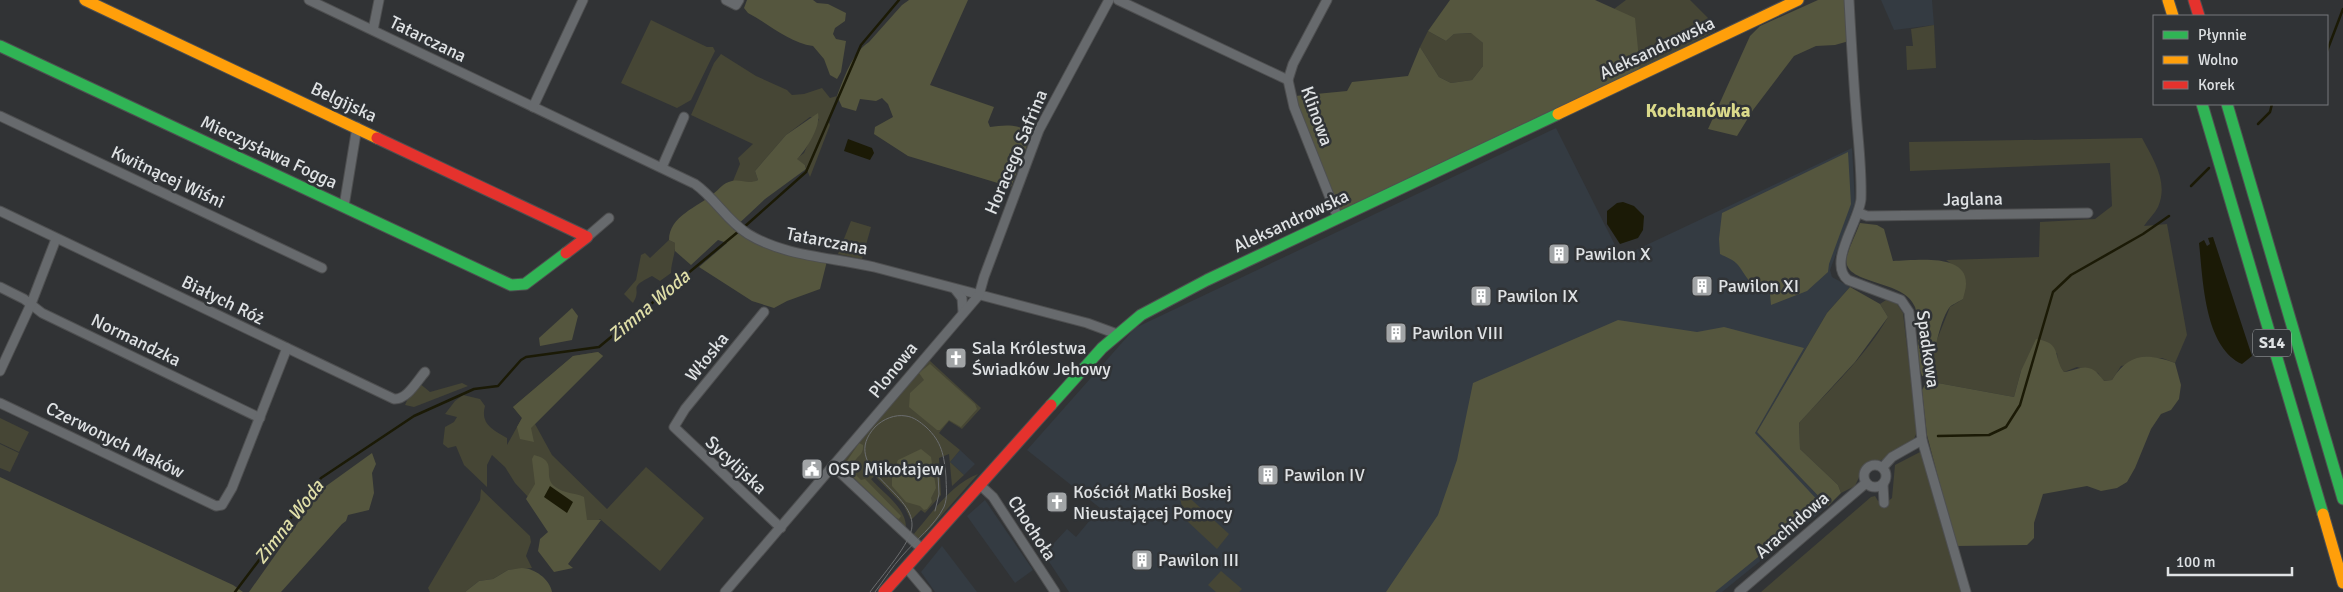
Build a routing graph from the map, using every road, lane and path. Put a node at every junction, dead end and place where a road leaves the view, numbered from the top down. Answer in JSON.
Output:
{"nodes":[{"id":1,"x":84,"y":0,"type":"edge"},
{"id":2,"x":309,"y":0,"type":"edge"},
{"id":3,"x":379,"y":0,"type":"edge"},
{"id":4,"x":583,"y":0,"type":"edge"},
{"id":5,"x":726,"y":0,"type":"edge"},
{"id":6,"x":738,"y":0,"type":"edge"},
{"id":7,"x":1110,"y":0,"type":"edge"},
{"id":8,"x":1118,"y":0,"type":"edge"},
{"id":9,"x":1327,"y":0,"type":"edge"},
{"id":10,"x":1798,"y":0,"type":"edge"},
{"id":11,"x":1849,"y":0,"type":"edge"},
{"id":12,"x":2168,"y":0,"type":"edge"},
{"id":13,"x":2194,"y":0,"type":"edge"},
{"id":14,"x":2173,"y":15,"type":"edge"},
{"id":15,"x":2199,"y":15,"type":"edge"},
{"id":16,"x":373,"y":30,"type":"junction"},
{"id":17,"x":0,"y":46,"type":"edge"},
{"id":18,"x":1288,"y":80,"type":"junction"},
{"id":19,"x":2202,"y":105,"type":"edge"},
{"id":20,"x":2227,"y":105,"type":"edge"},
{"id":21,"x":533,"y":107,"type":"junction"},
{"id":22,"x":0,"y":116,"type":"edge"},
{"id":23,"x":684,"y":117,"type":"dead end"},
{"id":24,"x":357,"y":127,"type":"junction"},
{"id":25,"x":662,"y":167,"type":"junction"},
{"id":26,"x":344,"y":206,"type":"junction"},
{"id":27,"x":0,"y":211,"type":"edge"},
{"id":28,"x":1859,"y":213,"type":"junction"},
{"id":29,"x":2088,"y":213,"type":"dead end"},
{"id":30,"x":609,"y":218,"type":"dead end"},
{"id":31,"x":1338,"y":218,"type":"junction"},
{"id":32,"x":587,"y":237,"type":"junction"},
{"id":33,"x":56,"y":239,"type":"junction"},
{"id":34,"x":322,"y":268,"type":"dead end"},
{"id":35,"x":0,"y":287,"type":"edge"},
{"id":36,"x":955,"y":289,"type":"junction"},
{"id":37,"x":979,"y":295,"type":"junction"},
{"id":38,"x":31,"y":304,"type":"junction"},
{"id":39,"x":764,"y":312,"type":"dead end"},
{"id":40,"x":963,"y":312,"type":"junction"},
{"id":41,"x":1117,"y":334,"type":"junction"},
{"id":42,"x":287,"y":348,"type":"junction"},
{"id":43,"x":0,"y":371,"type":"edge"},
{"id":44,"x":425,"y":372,"type":"dead end"},
{"id":45,"x":0,"y":403,"type":"edge"},
{"id":46,"x":260,"y":418,"type":"junction"},
{"id":47,"x":675,"y":423,"type":"joint"},
{"id":48,"x":1922,"y":440,"type":"junction"},
{"id":49,"x":833,"y":466,"type":"junction"},
{"id":50,"x":1883,"y":467,"type":"junction"},
{"id":51,"x":980,"y":485,"type":"junction"},
{"id":52,"x":1875,"y":485,"type":"junction"},
{"id":53,"x":2343,"y":499,"type":"edge"},
{"id":54,"x":781,"y":528,"type":"junction"},
{"id":55,"x":922,"y":549,"type":"junction"},
{"id":56,"x":906,"y":567,"type":"junction"},
{"id":57,"x":2343,"y":583,"type":"edge"},
{"id":58,"x":725,"y":592,"type":"edge"},
{"id":59,"x":884,"y":592,"type":"edge"},
{"id":60,"x":927,"y":592,"type":"edge"},
{"id":61,"x":1055,"y":592,"type":"edge"},
{"id":62,"x":1739,"y":592,"type":"edge"},
{"id":63,"x":1966,"y":592,"type":"edge"}],
"edges":[{"from":1,"to":24,"type":"main road","name":"Belgijska"},
{"from":2,"to":16,"type":"street","name":"Tatarczana"},
{"from":3,"to":16,"type":"street"},
{"from":4,"to":21,"type":"street"},
{"from":5,"to":6,"type":"street"},
{"from":7,"to":37,"type":"street","name":"Horacego Safrina"},
{"from":8,"to":18,"type":"street"},
{"from":9,"to":18,"type":"street","name":"Klinowa"},
{"from":10,"to":31,"type":"main road","name":"Aleksandrowska"},
{"from":11,"to":28,"type":"street","name":"Spadkowa"},
{"from":12,"to":14,"type":"main road"},
{"from":13,"to":15,"type":"main road"},
{"from":16,"to":21,"type":"street","name":"Tatarczana"},
{"from":17,"to":26,"type":"main road","name":"Mieczysława Fogga"},
{"from":18,"to":31,"type":"street","name":"Klinowa"},
{"from":19,"to":57,"type":"main road","number":"S14"},
{"from":20,"to":53,"type":"main road","number":"S14"},
{"from":21,"to":25,"type":"street","name":"Tatarczana"},
{"from":22,"to":34,"type":"street","name":"Kwitnącej Wiśni"},
{"from":23,"to":25,"type":"street"},
{"from":24,"to":26,"type":"street"},
{"from":24,"to":32,"type":"main road","name":"Belgijska"},
{"from":25,"to":36,"type":"street","name":"Tatarczana"},
{"from":26,"to":32,"type":"main road","name":"Mieczysława Fogga"},
{"from":27,"to":33,"type":"street","name":"Białych Róż"},
{"from":28,"to":29,"type":"street","name":"Jaglana"},
{"from":28,"to":48,"type":"street","name":"Spadkowa"},
{"from":30,"to":32,"type":"street"},
{"from":31,"to":41,"type":"main road","name":"Aleksandrowska"},
{"from":33,"to":38,"type":"street"},
{"from":33,"to":42,"type":"street","name":"Białych Róż"},
{"from":35,"to":38,"type":"street","name":"Normandzka"},
{"from":36,"to":37,"type":"street","name":"Tatarczana"},
{"from":36,"to":40,"type":"street"},
{"from":37,"to":40,"type":"street","name":"Plonowa"},
{"from":37,"to":41,"type":"street","name":"Tatarczana"},
{"from":38,"to":43,"type":"street"},
{"from":38,"to":46,"type":"street","name":"Normandzka"},
{"from":39,"to":47,"type":"street","name":"Włoska"},
{"from":40,"to":49,"type":"street","name":"Plonowa"},
{"from":41,"to":51,"type":"main road","name":"Aleksandrowska"},
{"from":42,"to":44,"type":"street","name":"Białych Róż"},
{"from":42,"to":46,"type":"street"},
{"from":45,"to":46,"type":"street","name":"Czerwonych Maków"},
{"from":47,"to":54,"type":"street","name":"Sycylijska"},
{"from":48,"to":50,"type":"street"},
{"from":48,"to":63,"type":"street","name":"Spadkowa"},
{"from":49,"to":54,"type":"street","name":"Plonowa"},
{"from":49,"to":55,"type":"street"},
{"from":50,"to":52,"type":"street"},
{"from":50,"to":52,"type":"street"},
{"from":51,"to":55,"type":"main road","name":"Aleksandrowska"},
{"from":51,"to":61,"type":"street","name":"Chochoła"},
{"from":52,"to":62,"type":"street","name":"Arachidowa"},
{"from":54,"to":58,"type":"street","name":"Plonowa"},
{"from":55,"to":56,"type":"main road","name":"Aleksandrowska"},
{"from":56,"to":59,"type":"main road","name":"Aleksandrowska"},
{"from":56,"to":60,"type":"street"}]}
